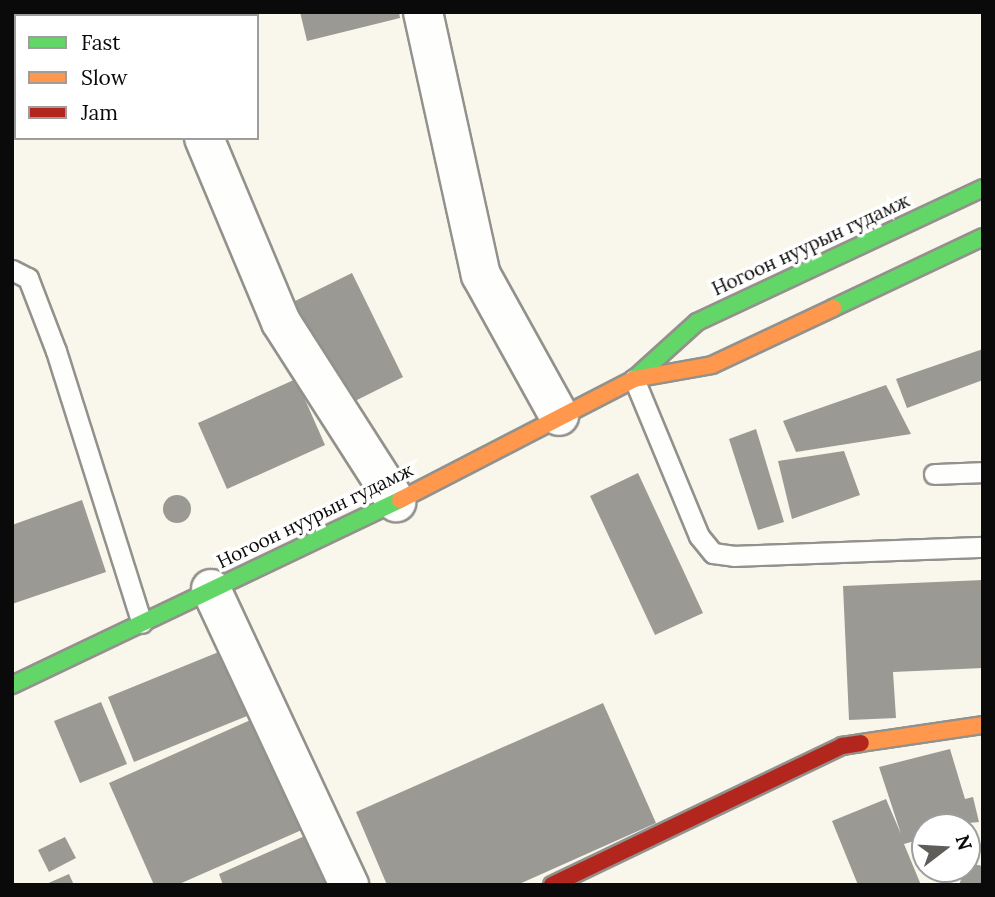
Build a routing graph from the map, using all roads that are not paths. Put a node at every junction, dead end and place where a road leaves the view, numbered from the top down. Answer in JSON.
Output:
{"nodes":[{"id":1,"x":423,"y":12,"type":"edge"},
{"id":2,"x":12,"y":61,"type":"edge"},
{"id":3,"x":12,"y":81,"type":"edge"},
{"id":4,"x":205,"y":140,"type":"edge"},
{"id":5,"x":983,"y":188,"type":"edge"},
{"id":6,"x":983,"y":237,"type":"edge"},
{"id":7,"x":12,"y":270,"type":"edge"},
{"id":8,"x":634,"y":379,"type":"junction"},
{"id":9,"x":559,"y":416,"type":"junction"},
{"id":10,"x":983,"y":472,"type":"edge"},
{"id":11,"x":934,"y":474,"type":"dead end"},
{"id":12,"x":396,"y":502,"type":"junction"},
{"id":13,"x":983,"y":547,"type":"edge"},
{"id":14,"x":211,"y":589,"type":"junction"},
{"id":15,"x":142,"y":623,"type":"junction"},
{"id":16,"x":12,"y":685,"type":"edge"},
{"id":17,"x":983,"y":725,"type":"edge"},
{"id":18,"x":558,"y":883,"type":"edge"},
{"id":19,"x":349,"y":885,"type":"edge"}],
"edges":[{"from":1,"to":9,"type":"street"},
{"from":2,"to":3,"type":"lane"},
{"from":4,"to":12,"type":"street"},
{"from":5,"to":8,"type":"main road","name":"Ногоон нуурын гудамж"},
{"from":6,"to":8,"type":"main road","name":"Ногоон нуурын гудамж"},
{"from":7,"to":15,"type":"lane"},
{"from":8,"to":9,"type":"main road","name":"Ногоон нуурын гудамж"},
{"from":8,"to":13,"type":"lane"},
{"from":9,"to":12,"type":"main road","name":"Ногоон нуурын гудамж"},
{"from":10,"to":11,"type":"lane"},
{"from":12,"to":14,"type":"main road","name":"Ногоон нуурын гудамж"},
{"from":14,"to":15,"type":"main road","name":"Ногоон нуурын гудамж"},
{"from":14,"to":19,"type":"street"},
{"from":15,"to":16,"type":"main road","name":"Ногоон нуурын гудамж"},
{"from":17,"to":18,"type":"main road"}]}
